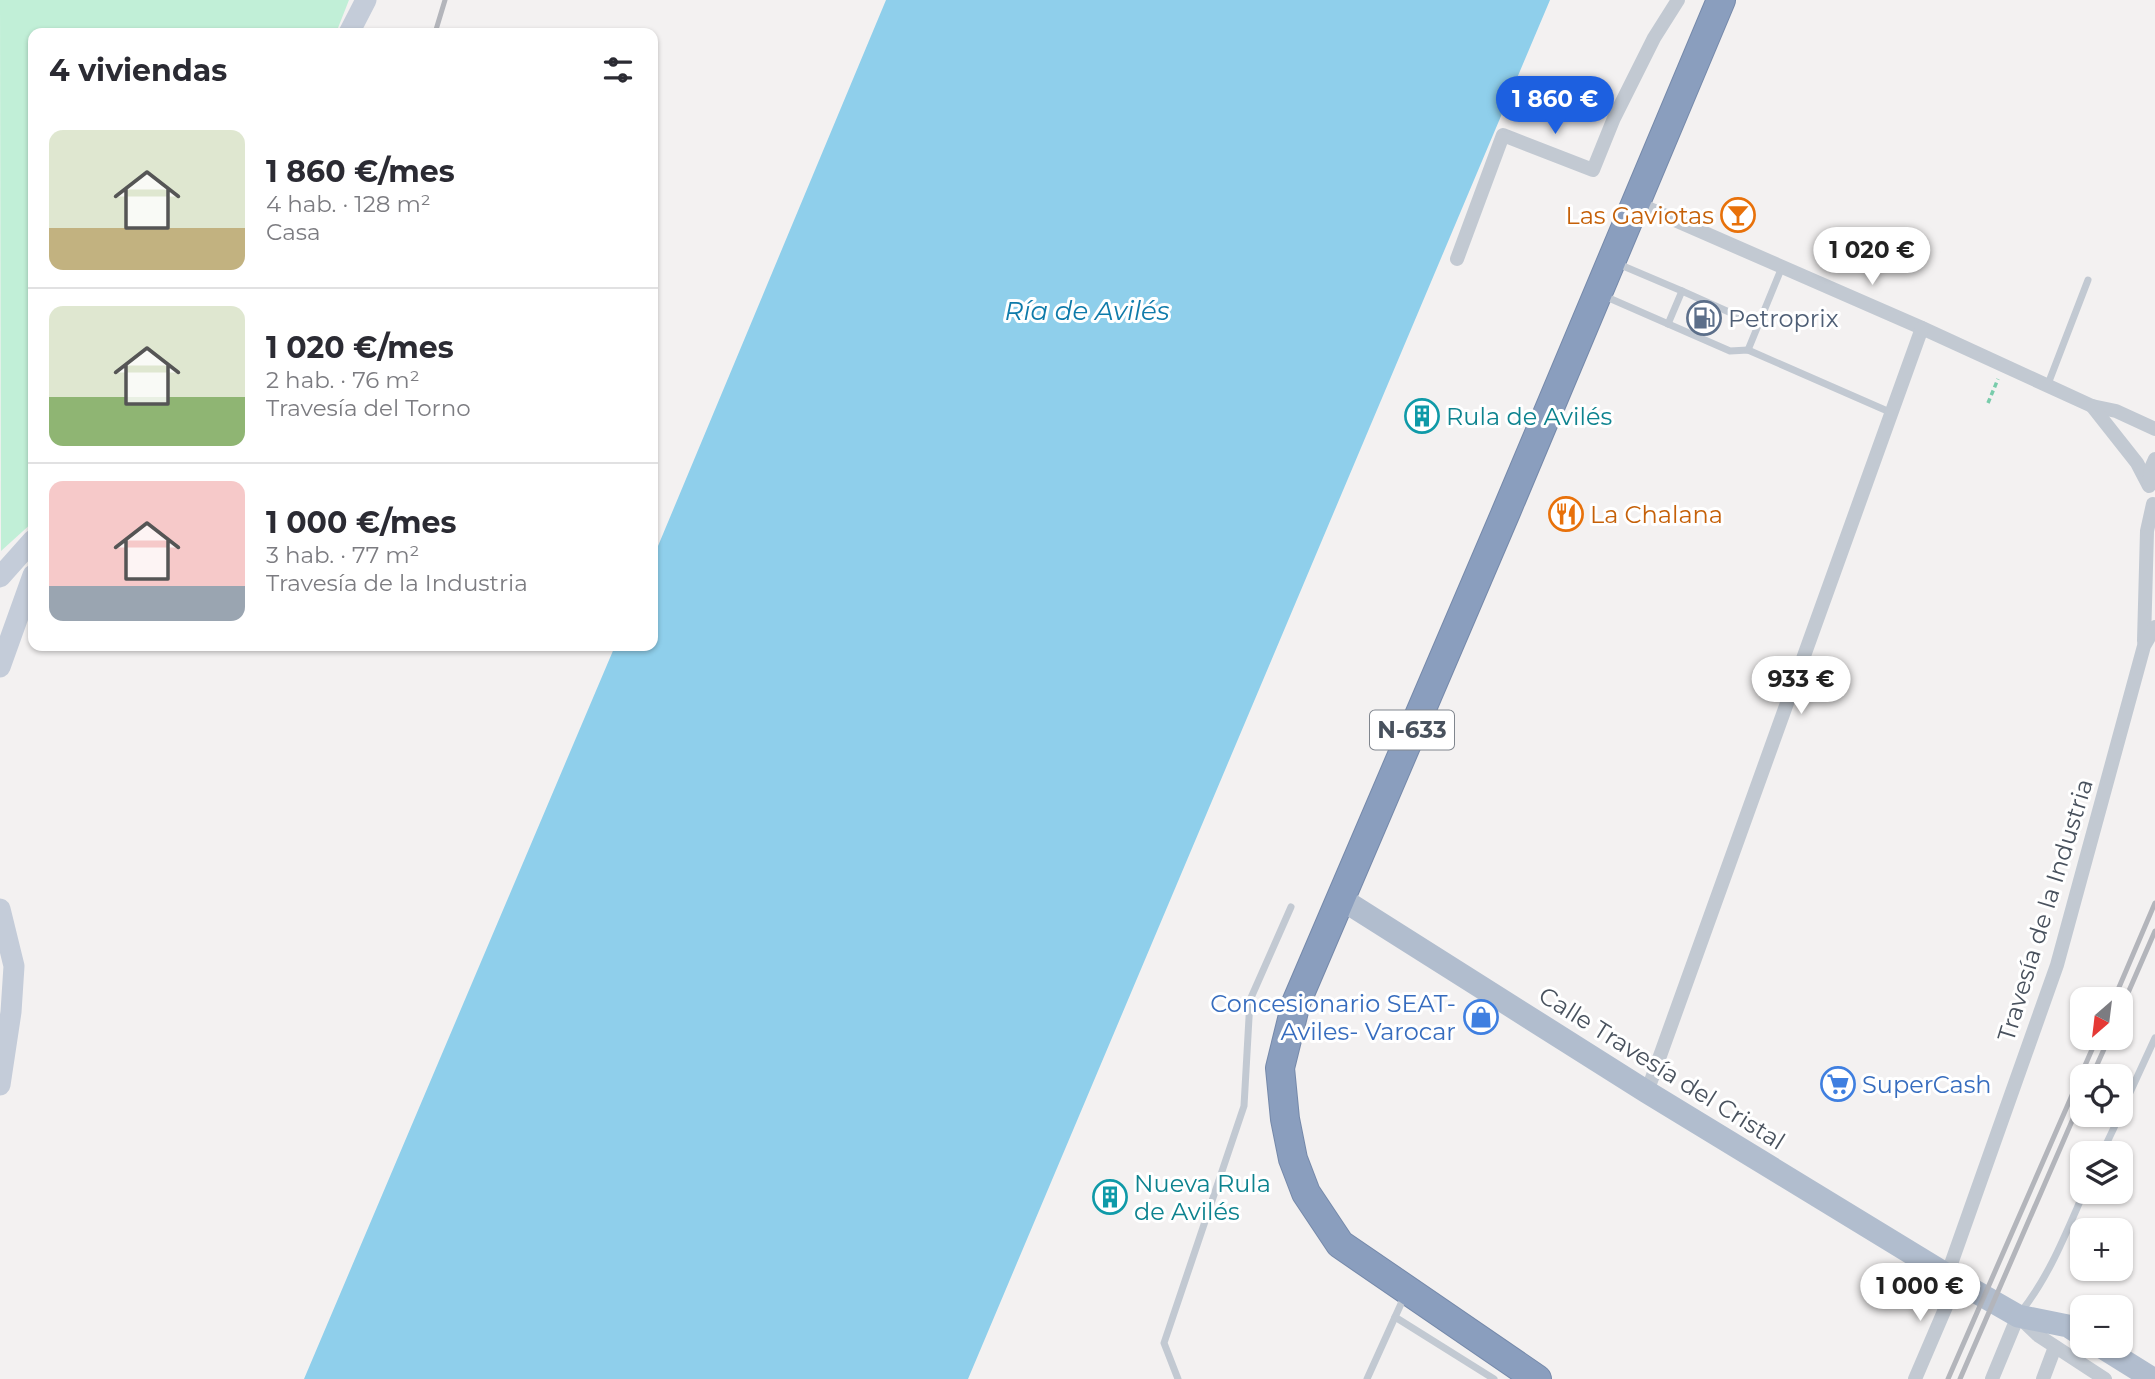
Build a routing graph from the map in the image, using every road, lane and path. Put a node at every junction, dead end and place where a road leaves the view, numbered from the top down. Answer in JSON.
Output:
{"nodes":[{"id":1,"x":366,"y":0,"type":"edge"},
{"id":2,"x":1678,"y":0,"type":"edge"},
{"id":3,"x":1721,"y":0,"type":"edge"},
{"id":4,"x":352,"y":28,"type":"edge"},
{"id":5,"x":1636,"y":203,"type":"junction"},
{"id":6,"x":1457,"y":259,"type":"dead end"},
{"id":7,"x":1611,"y":261,"type":"junction"},
{"id":8,"x":1782,"y":267,"type":"junction"},
{"id":9,"x":2088,"y":280,"type":"dead end"},
{"id":10,"x":1682,"y":291,"type":"junction"},
{"id":11,"x":1598,"y":293,"type":"junction"},
{"id":12,"x":1668,"y":324,"type":"junction"},
{"id":13,"x":1758,"y":324,"type":"junction"},
{"id":14,"x":1922,"y":328,"type":"junction"},
{"id":15,"x":1748,"y":350,"type":"junction"},
{"id":16,"x":2004,"y":365,"type":"junction"},
{"id":17,"x":2048,"y":384,"type":"junction"},
{"id":18,"x":1988,"y":403,"type":"dead end"},
{"id":19,"x":2092,"y":406,"type":"junction"},
{"id":20,"x":1892,"y":413,"type":"junction"},
{"id":21,"x":2155,"y":429,"type":"edge"},
{"id":22,"x":2155,"y":459,"type":"edge"},
{"id":23,"x":2148,"y":486,"type":"junction"},
{"id":24,"x":2154,"y":505,"type":"edge"},
{"id":25,"x":28,"y":546,"type":"edge"},
{"id":26,"x":0,"y":577,"type":"edge"},
{"id":27,"x":28,"y":589,"type":"edge"},
{"id":28,"x":2155,"y":627,"type":"edge"},
{"id":29,"x":2144,"y":646,"type":"junction"},
{"id":30,"x":0,"y":665,"type":"edge"},
{"id":31,"x":1340,"y":898,"type":"junction"},
{"id":32,"x":1291,"y":907,"type":"dead end"},
{"id":33,"x":0,"y":909,"type":"edge"},
{"id":34,"x":2155,"y":1038,"type":"edge"},
{"id":35,"x":0,"y":1085,"type":"edge"},
{"id":36,"x":2133,"y":1085,"type":"edge"},
{"id":37,"x":1647,"y":1092,"type":"junction"},
{"id":38,"x":2078,"y":1204,"type":"edge"},
{"id":39,"x":1957,"y":1281,"type":"junction"},
{"id":40,"x":1407,"y":1291,"type":"junction"},
{"id":41,"x":2018,"y":1316,"type":"junction"},
{"id":42,"x":1395,"y":1317,"type":"junction"},
{"id":43,"x":2070,"y":1329,"type":"edge"},
{"id":44,"x":2056,"y":1347,"type":"junction"},
{"id":45,"x":2119,"y":1358,"type":"edge"},
{"id":46,"x":1178,"y":1379,"type":"edge"},
{"id":47,"x":1367,"y":1379,"type":"edge"},
{"id":48,"x":1494,"y":1379,"type":"edge"},
{"id":49,"x":1537,"y":1379,"type":"edge"},
{"id":50,"x":1915,"y":1379,"type":"edge"},
{"id":51,"x":1992,"y":1379,"type":"edge"},
{"id":52,"x":2043,"y":1379,"type":"edge"},
{"id":53,"x":2105,"y":1379,"type":"edge"},
{"id":54,"x":2153,"y":1379,"type":"edge"}],
"edges":[{"from":1,"to":4,"type":"street"},
{"from":2,"to":6,"type":"street"},
{"from":3,"to":5,"type":"highway","number":"N-633"},
{"from":5,"to":7,"type":"highway","number":"N-633"},
{"from":5,"to":8,"type":"street"},
{"from":7,"to":10,"type":"lane"},
{"from":7,"to":11,"type":"highway","number":"N-633"},
{"from":8,"to":13,"type":"lane"},
{"from":8,"to":14,"type":"street"},
{"from":9,"to":17,"type":"lane"},
{"from":10,"to":12,"type":"lane"},
{"from":10,"to":13,"type":"lane"},
{"from":11,"to":12,"type":"lane"},
{"from":11,"to":31,"type":"highway","number":"N-633"},
{"from":12,"to":15,"type":"lane"},
{"from":13,"to":15,"type":"lane"},
{"from":14,"to":16,"type":"street"},
{"from":14,"to":20,"type":"street"},
{"from":15,"to":20,"type":"lane"},
{"from":16,"to":17,"type":"street"},
{"from":16,"to":18,"type":"path"},
{"from":17,"to":19,"type":"street"},
{"from":19,"to":21,"type":"street"},
{"from":19,"to":23,"type":"street","name":"Travesía de la Industria"},
{"from":20,"to":37,"type":"street"},
{"from":22,"to":23,"type":"street"},
{"from":23,"to":24,"type":"street","name":"Travesía de la Industria"},
{"from":24,"to":29,"type":"street","name":"Travesía de la Industria"},
{"from":25,"to":26,"type":"street"},
{"from":27,"to":30,"type":"street"},
{"from":28,"to":29,"type":"street","name":"Travesía de la Industria"},
{"from":29,"to":39,"type":"street","name":"Travesía de la Industria"},
{"from":31,"to":37,"type":"main road","name":"Calle Travesía del Cristal"},
{"from":31,"to":40,"type":"highway","number":"N-633"},
{"from":32,"to":46,"type":"lane"},
{"from":33,"to":35,"type":"street"},
{"from":34,"to":36,"type":"lane"},
{"from":37,"to":39,"type":"main road","name":"Calle Travesía del Cristal"},
{"from":38,"to":41,"type":"lane"},
{"from":39,"to":41,"type":"main road","name":"Calle Travesía del Cristal"},
{"from":39,"to":50,"type":"street","name":"Travesía de la Industria"},
{"from":40,"to":42,"type":"lane"},
{"from":40,"to":49,"type":"highway","number":"N-633"},
{"from":41,"to":43,"type":"main road","name":"Calle Travesía del Cristal"},
{"from":41,"to":44,"type":"street"},
{"from":41,"to":51,"type":"street"},
{"from":42,"to":47,"type":"lane"},
{"from":42,"to":48,"type":"lane"},
{"from":44,"to":52,"type":"street"},
{"from":44,"to":53,"type":"street"},
{"from":45,"to":54,"type":"main road"}]}
